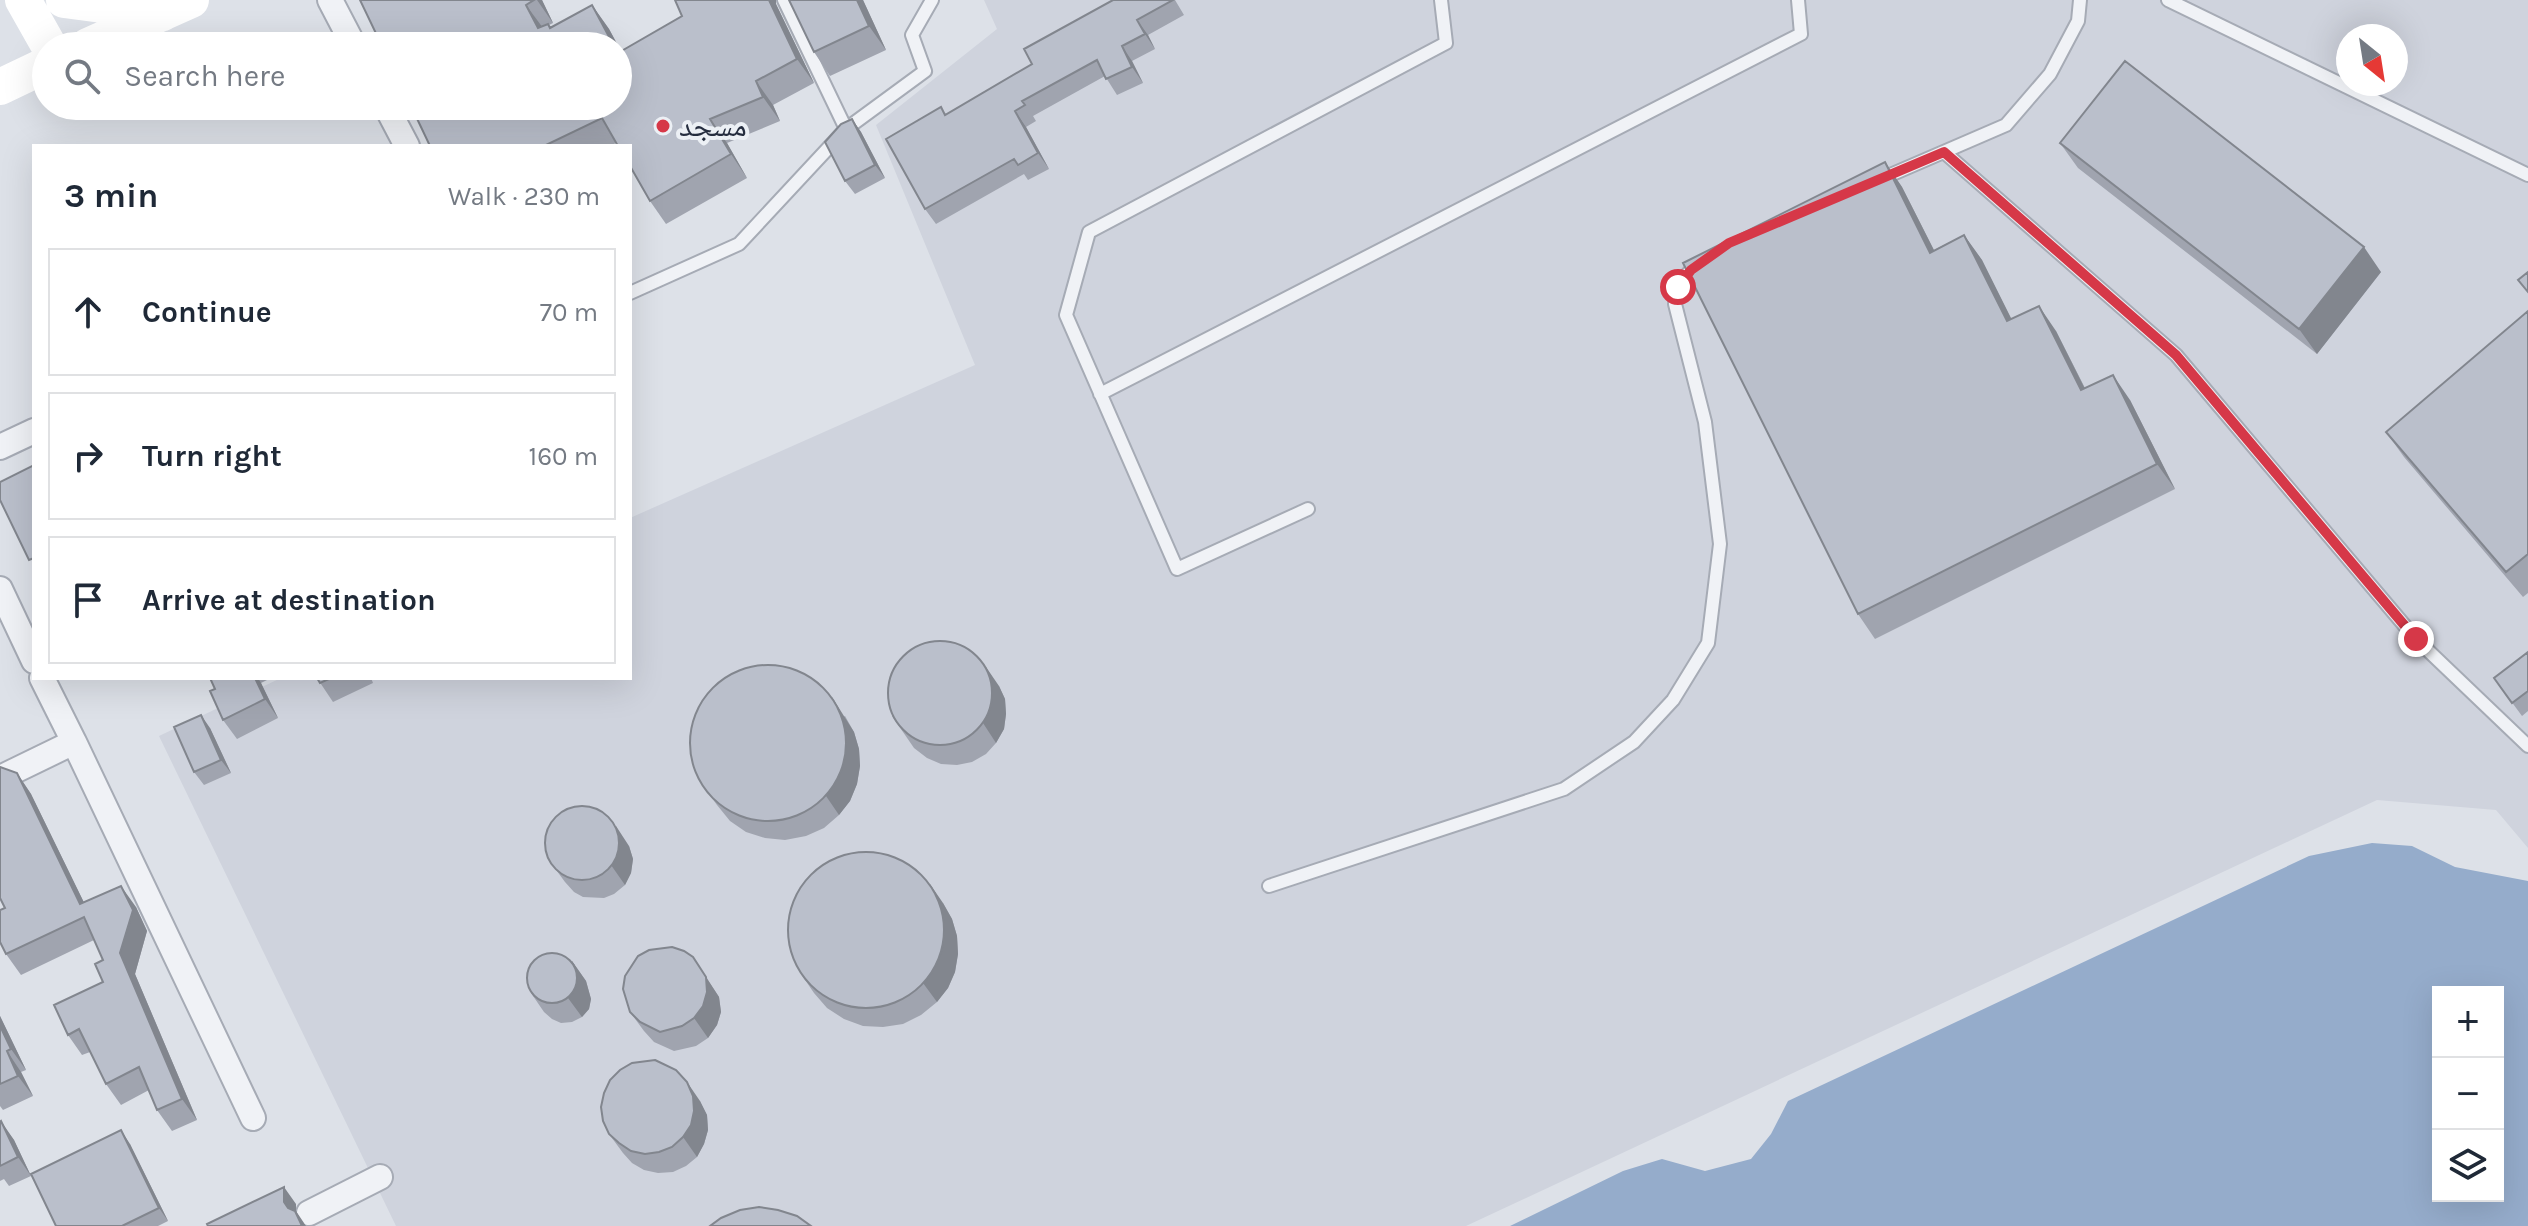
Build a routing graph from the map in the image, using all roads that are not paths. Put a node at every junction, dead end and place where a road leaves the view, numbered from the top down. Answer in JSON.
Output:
{"nodes":[{"id":1,"x":23,"y":0,"type":"edge"},
{"id":2,"x":64,"y":0,"type":"edge"},
{"id":3,"x":330,"y":0,"type":"edge"},
{"id":4,"x":784,"y":0,"type":"edge"},
{"id":5,"x":932,"y":0,"type":"edge"},
{"id":6,"x":1441,"y":0,"type":"edge"},
{"id":7,"x":1798,"y":0,"type":"edge"},
{"id":8,"x":2080,"y":0,"type":"edge"},
{"id":9,"x":2168,"y":0,"type":"edge"},
{"id":10,"x":177,"y":6,"type":"edge"},
{"id":11,"x":41,"y":32,"type":"edge"},
{"id":12,"x":119,"y":32,"type":"edge"},
{"id":13,"x":347,"y":32,"type":"edge"},
{"id":14,"x":32,"y":69,"type":"edge"},
{"id":15,"x":3,"y":78,"type":"edge"},
{"id":16,"x":393,"y":120,"type":"edge"},
{"id":17,"x":846,"y":129,"type":"junction"},
{"id":18,"x":406,"y":144,"type":"edge"},
{"id":19,"x":1944,"y":152,"type":"junction"},
{"id":20,"x":2528,"y":175,"type":"edge"},
{"id":21,"x":1872,"y":182,"type":"edge"},
{"id":22,"x":1703,"y":261,"type":"edge"},
{"id":23,"x":632,"y":292,"type":"edge"},
{"id":24,"x":1100,"y":394,"type":"junction"},
{"id":25,"x":32,"y":432,"type":"edge"},
{"id":26,"x":0,"y":447,"type":"edge"},
{"id":27,"x":1308,"y":509,"type":"dead end"},
{"id":28,"x":0,"y":589,"type":"edge"},
{"id":29,"x":32,"y":657,"type":"edge"},
{"id":30,"x":43,"y":680,"type":"edge"},
{"id":31,"x":74,"y":742,"type":"junction"},
{"id":32,"x":2528,"y":746,"type":"edge"},
{"id":33,"x":0,"y":778,"type":"edge"},
{"id":34,"x":1269,"y":886,"type":"dead end"},
{"id":35,"x":253,"y":1118,"type":"dead end"},
{"id":36,"x":380,"y":1177,"type":"dead end"},
{"id":37,"x":309,"y":1213,"type":"dead end"}],
"edges":[{"from":1,"to":11,"type":"main road"},
{"from":2,"to":10,"type":"main road"},
{"from":3,"to":13,"type":"street"},
{"from":4,"to":17,"type":"lane"},
{"from":5,"to":17,"type":"lane"},
{"from":6,"to":24,"type":"lane"},
{"from":7,"to":24,"type":"lane"},
{"from":8,"to":19,"type":"lane"},
{"from":9,"to":20,"type":"lane"},
{"from":10,"to":12,"type":"main road"},
{"from":14,"to":15,"type":"main road"},
{"from":16,"to":18,"type":"street"},
{"from":17,"to":23,"type":"lane"},
{"from":19,"to":21,"type":"lane"},
{"from":19,"to":32,"type":"lane"},
{"from":22,"to":34,"type":"lane"},
{"from":24,"to":27,"type":"lane"},
{"from":25,"to":26,"type":"street"},
{"from":28,"to":29,"type":"street"},
{"from":30,"to":31,"type":"street"},
{"from":31,"to":33,"type":"street"},
{"from":31,"to":35,"type":"street"},
{"from":36,"to":37,"type":"street"}]}
